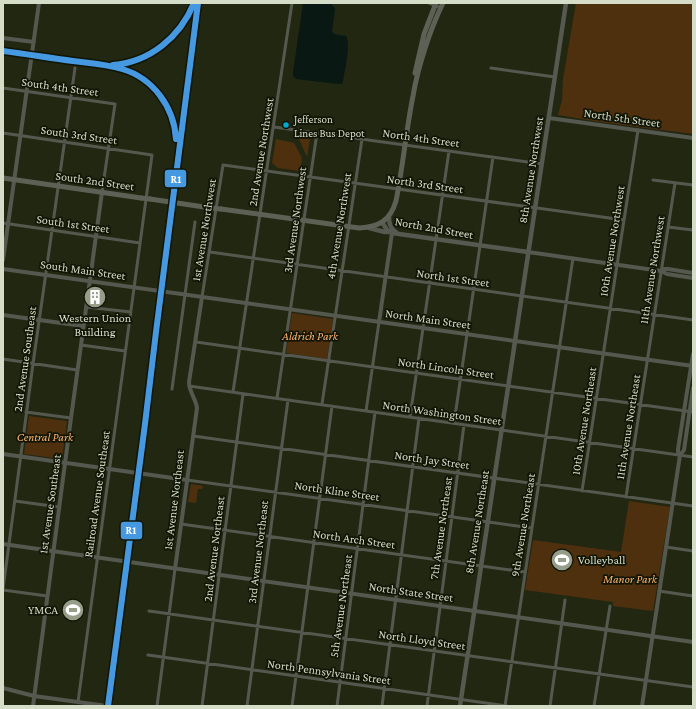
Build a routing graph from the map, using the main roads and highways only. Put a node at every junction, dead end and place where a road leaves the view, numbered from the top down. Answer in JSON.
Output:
{"nodes":[{"id":1,"x":566,"y":3,"type":"edge"},
{"id":2,"x":435,"y":4,"type":"edge"},
{"id":3,"x":442,"y":5,"type":"edge"},
{"id":4,"x":413,"y":94,"type":"junction"},
{"id":5,"x":3,"y":178,"type":"edge"},
{"id":6,"x":184,"y":204,"type":"joint"},
{"id":7,"x":389,"y":215,"type":"junction"},
{"id":8,"x":382,"y":222,"type":"junction"},
{"id":9,"x":369,"y":228,"type":"junction"},
{"id":10,"x":392,"y":232,"type":"junction"},
{"id":11,"x":399,"y":234,"type":"junction"},
{"id":12,"x":528,"y":252,"type":"junction"},
{"id":13,"x":515,"y":341,"type":"joint"},
{"id":14,"x":460,"y":706,"type":"edge"}],
"edges":[{"from":1,"to":12,"type":"main road","name":"8th Avenue Northwest"},
{"from":2,"to":4,"type":"main road"},
{"from":3,"to":4,"type":"main road"},
{"from":4,"to":7,"type":"main road"},
{"from":5,"to":6,"type":"main road","name":"South 2nd Street","bridge":true},
{"from":6,"to":9,"type":"main road","name":"North 2nd Street","bridge":true},
{"from":7,"to":8,"type":"main road"},
{"from":7,"to":11,"type":"main road"},
{"from":8,"to":9,"type":"main road","name":"North 2nd Street"},
{"from":8,"to":10,"type":"main road","name":"North 2nd Street"},
{"from":9,"to":10,"type":"main road"},
{"from":10,"to":11,"type":"main road","name":"North 2nd Street"},
{"from":11,"to":12,"type":"main road","name":"North 2nd Street"},
{"from":12,"to":13,"type":"main road","name":"8th Avenue Northwest"},
{"from":13,"to":14,"type":"main road","name":"8th Avenue Northeast"}]}
